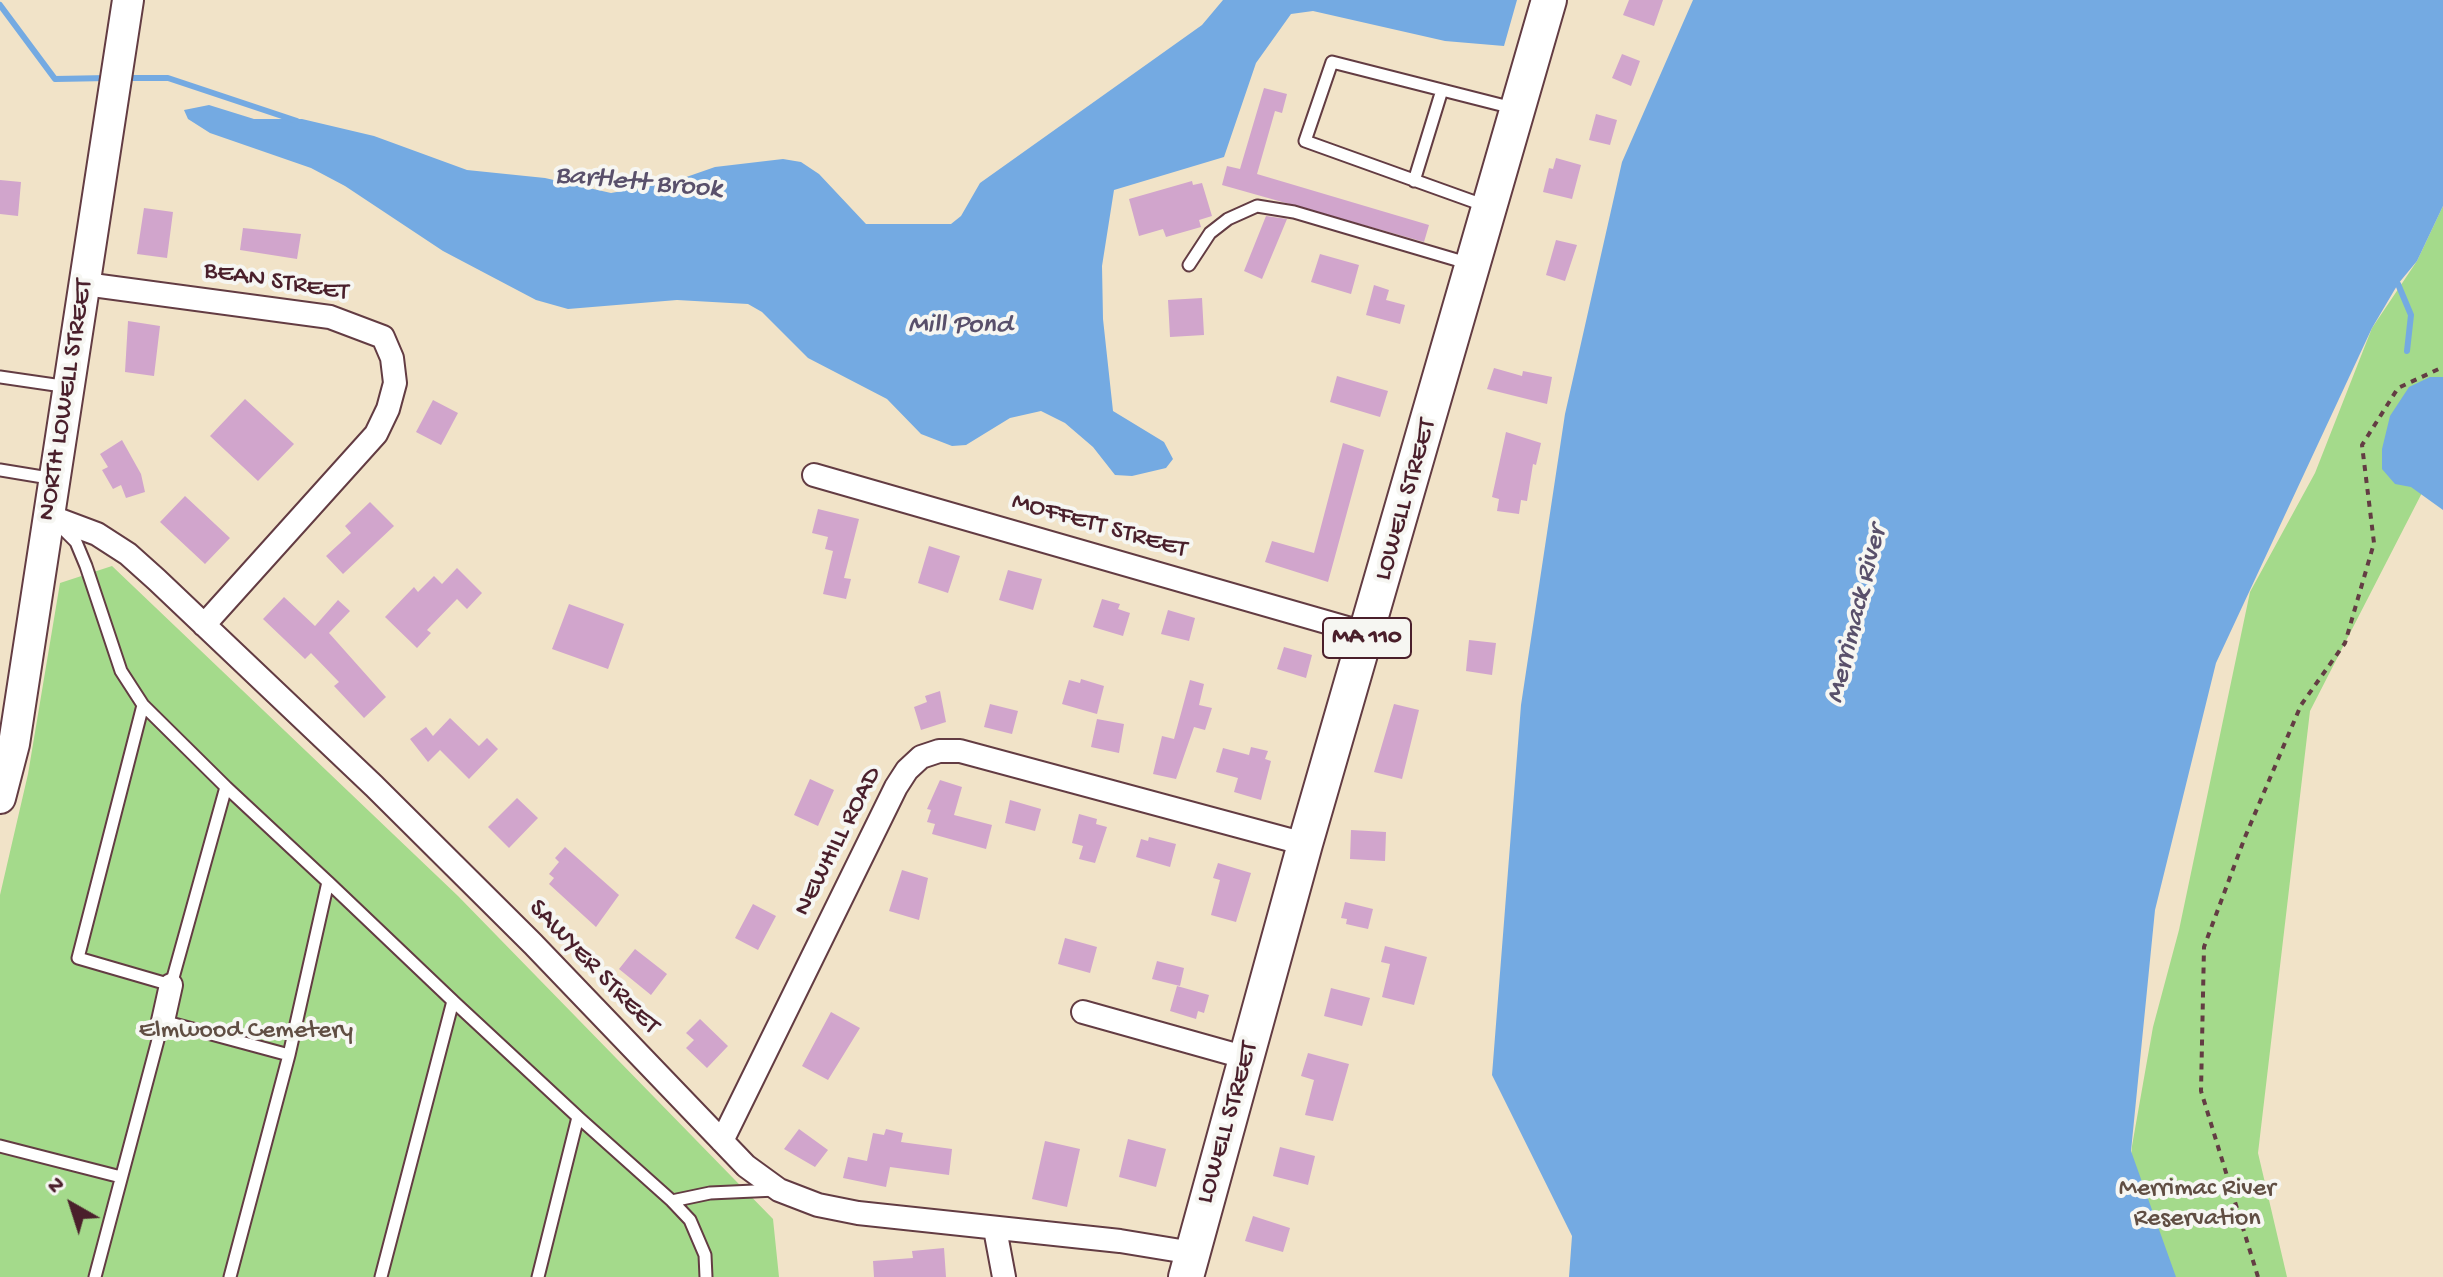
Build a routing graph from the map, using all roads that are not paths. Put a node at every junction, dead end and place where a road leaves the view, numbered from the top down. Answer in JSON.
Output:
{"nodes":[{"id":1,"x":128,"y":0,"type":"edge"},
{"id":2,"x":1549,"y":0,"type":"edge"},
{"id":3,"x":1442,"y":90,"type":"junction"},
{"id":4,"x":1518,"y":109,"type":"junction"},
{"id":5,"x":1414,"y":181,"type":"junction"},
{"id":6,"x":1491,"y":208,"type":"junction"},
{"id":7,"x":1189,"y":265,"type":"dead end"},
{"id":8,"x":1474,"y":265,"type":"junction"},
{"id":9,"x":85,"y":284,"type":"junction"},
{"id":10,"x":0,"y":377,"type":"edge"},
{"id":11,"x":69,"y":387,"type":"junction"},
{"id":12,"x":0,"y":470,"type":"edge"},
{"id":13,"x":814,"y":475,"type":"dead end"},
{"id":14,"x":55,"y":479,"type":"junction"},
{"id":15,"x":49,"y":516,"type":"junction"},
{"id":16,"x":204,"y":625,"type":"junction"},
{"id":17,"x":1368,"y":634,"type":"junction"},
{"id":18,"x":143,"y":705,"type":"junction"},
{"id":19,"x":7,"y":742,"type":"edge"},
{"id":20,"x":226,"y":787,"type":"junction"},
{"id":21,"x":0,"y":798,"type":"edge"},
{"id":22,"x":1305,"y":844,"type":"junction"},
{"id":23,"x":328,"y":882,"type":"junction"},
{"id":24,"x":171,"y":985,"type":"junction"},
{"id":25,"x":453,"y":1001,"type":"junction"},
{"id":26,"x":1083,"y":1012,"type":"dead end"},
{"id":27,"x":163,"y":1021,"type":"junction"},
{"id":28,"x":289,"y":1055,"type":"junction"},
{"id":29,"x":1247,"y":1058,"type":"junction"},
{"id":30,"x":578,"y":1117,"type":"junction"},
{"id":31,"x":722,"y":1141,"type":"junction"},
{"id":32,"x":0,"y":1146,"type":"edge"},
{"id":33,"x":121,"y":1177,"type":"junction"},
{"id":34,"x":779,"y":1190,"type":"junction"},
{"id":35,"x":672,"y":1201,"type":"junction"},
{"id":36,"x":995,"y":1229,"type":"junction"},
{"id":37,"x":1189,"y":1265,"type":"edge"},
{"id":38,"x":95,"y":1277,"type":"edge"},
{"id":39,"x":230,"y":1277,"type":"edge"},
{"id":40,"x":381,"y":1277,"type":"edge"},
{"id":41,"x":538,"y":1277,"type":"edge"},
{"id":42,"x":706,"y":1277,"type":"edge"},
{"id":43,"x":1004,"y":1277,"type":"edge"}],
"edges":[{"from":1,"to":9,"type":"main road","name":"NORTH LOWELL STREET"},
{"from":2,"to":4,"type":"main road","name":"LOWELL STREET","number":"MA 110"},
{"from":3,"to":4,"type":"lane"},
{"from":3,"to":5,"type":"lane"},
{"from":3,"to":5,"type":"lane"},
{"from":4,"to":6,"type":"main road","name":"LOWELL STREET","number":"MA 110"},
{"from":5,"to":6,"type":"lane"},
{"from":6,"to":8,"type":"main road","name":"LOWELL STREET","number":"MA 110"},
{"from":7,"to":8,"type":"lane"},
{"from":8,"to":17,"type":"main road","name":"LOWELL STREET","number":"MA 110"},
{"from":9,"to":11,"type":"main road","name":"NORTH LOWELL STREET"},
{"from":9,"to":16,"type":"street","name":"BEAN STREET"},
{"from":10,"to":11,"type":"lane"},
{"from":11,"to":14,"type":"main road","name":"NORTH LOWELL STREET"},
{"from":12,"to":14,"type":"lane"},
{"from":13,"to":17,"type":"street","name":"MOFFETT STREET"},
{"from":14,"to":15,"type":"main road","name":"NORTH LOWELL STREET"},
{"from":15,"to":16,"type":"street","name":"SAWYER STREET"},
{"from":15,"to":18,"type":"lane"},
{"from":15,"to":19,"type":"main road","name":"NORTH LOWELL STREET"},
{"from":16,"to":31,"type":"street","name":"SAWYER STREET"},
{"from":17,"to":22,"type":"main road","name":"LOWELL STREET","number":"MA 110"},
{"from":18,"to":20,"type":"lane"},
{"from":18,"to":24,"type":"lane"},
{"from":19,"to":21,"type":"main road","name":"NORTH LOWELL STREET"},
{"from":20,"to":23,"type":"lane"},
{"from":20,"to":24,"type":"lane"},
{"from":22,"to":29,"type":"main road","name":"LOWELL STREET","number":"MA 110"},
{"from":22,"to":31,"type":"street","name":"NEWHILL ROAD"},
{"from":23,"to":25,"type":"lane"},
{"from":23,"to":28,"type":"lane"},
{"from":24,"to":27,"type":"street"},
{"from":25,"to":30,"type":"lane"},
{"from":25,"to":40,"type":"lane"},
{"from":26,"to":29,"type":"street"},
{"from":27,"to":28,"type":"lane"},
{"from":27,"to":33,"type":"lane"},
{"from":28,"to":39,"type":"lane"},
{"from":29,"to":37,"type":"main road","name":"LOWELL STREET","number":"MA 110"},
{"from":30,"to":35,"type":"lane"},
{"from":30,"to":41,"type":"lane"},
{"from":31,"to":34,"type":"street","name":"SAWYER STREET"},
{"from":32,"to":33,"type":"lane"},
{"from":33,"to":38,"type":"lane"},
{"from":34,"to":35,"type":"lane"},
{"from":34,"to":36,"type":"street","name":"SAWYER STREET"},
{"from":35,"to":42,"type":"lane"},
{"from":36,"to":37,"type":"street","name":"SAWYER STREET"},
{"from":36,"to":43,"type":"street"}]}
